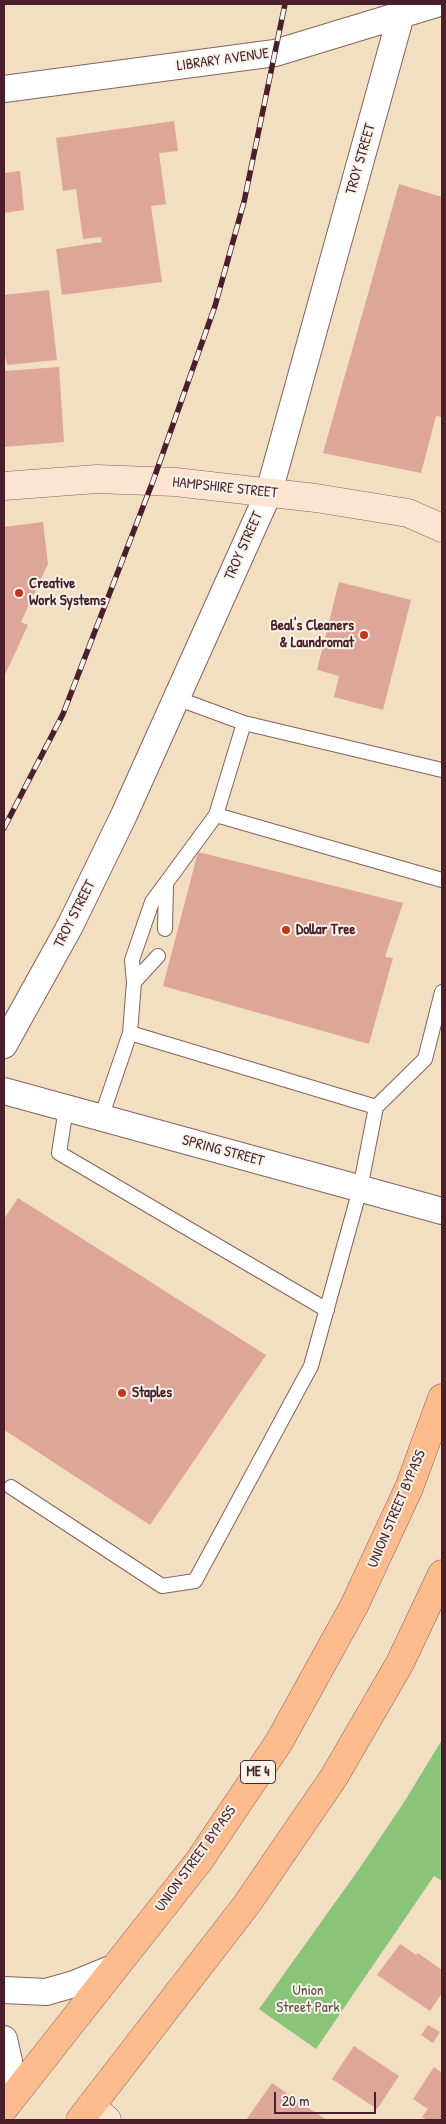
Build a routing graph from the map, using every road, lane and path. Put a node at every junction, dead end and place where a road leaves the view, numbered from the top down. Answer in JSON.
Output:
{"nodes":[{"id":1,"x":436,"y":4,"type":"edge"},
{"id":2,"x":401,"y":16,"type":"junction"},
{"id":3,"x":4,"y":89,"type":"edge"},
{"id":4,"x":4,"y":486,"type":"edge"},
{"id":5,"x":269,"y":492,"type":"junction"},
{"id":6,"x":442,"y":528,"type":"edge"},
{"id":7,"x":176,"y":698,"type":"junction"},
{"id":8,"x":244,"y":723,"type":"junction"},
{"id":9,"x":442,"y":770,"type":"edge"},
{"id":10,"x":216,"y":815,"type":"junction"},
{"id":11,"x":442,"y":880,"type":"edge"},
{"id":12,"x":166,"y":884,"type":"junction"},
{"id":13,"x":166,"y":929,"type":"dead end"},
{"id":14,"x":158,"y":956,"type":"dead end"},
{"id":15,"x":134,"y":982,"type":"junction"},
{"id":16,"x":442,"y":992,"type":"edge"},
{"id":17,"x":130,"y":1033,"type":"junction"},
{"id":18,"x":4,"y":1045,"type":"edge"},
{"id":19,"x":4,"y":1091,"type":"edge"},
{"id":20,"x":376,"y":1107,"type":"junction"},
{"id":21,"x":66,"y":1108,"type":"junction"},
{"id":22,"x":100,"y":1118,"type":"junction"},
{"id":23,"x":360,"y":1189,"type":"junction"},
{"id":24,"x":442,"y":1211,"type":"edge"},
{"id":25,"x":326,"y":1310,"type":"junction"},
{"id":26,"x":442,"y":1398,"type":"edge"},
{"id":27,"x":11,"y":1487,"type":"dead end"},
{"id":28,"x":442,"y":1574,"type":"edge"},
{"id":29,"x":113,"y":1968,"type":"junction"},
{"id":30,"x":4,"y":1990,"type":"edge"},
{"id":31,"x":4,"y":2040,"type":"edge"},
{"id":32,"x":5,"y":2107,"type":"edge"},
{"id":33,"x":93,"y":2116,"type":"edge"}],
"edges":[{"from":1,"to":2,"type":"street","name":"LIBRARY AVENUE"},
{"from":2,"to":3,"type":"street","name":"LIBRARY AVENUE"},
{"from":2,"to":5,"type":"street","name":"TROY STREET"},
{"from":4,"to":5,"type":"street","name":"HAMPSHIRE STREET"},
{"from":5,"to":6,"type":"street","name":"HAMPSHIRE STREET"},
{"from":5,"to":7,"type":"street","name":"TROY STREET"},
{"from":7,"to":8,"type":"lane"},
{"from":7,"to":18,"type":"street","name":"TROY STREET"},
{"from":8,"to":9,"type":"lane"},
{"from":8,"to":10,"type":"lane"},
{"from":10,"to":11,"type":"lane"},
{"from":10,"to":12,"type":"lane"},
{"from":12,"to":13,"type":"lane"},
{"from":12,"to":15,"type":"lane"},
{"from":14,"to":15,"type":"lane"},
{"from":15,"to":17,"type":"lane"},
{"from":16,"to":20,"type":"lane"},
{"from":17,"to":20,"type":"lane"},
{"from":17,"to":22,"type":"lane"},
{"from":19,"to":21,"type":"street","name":"SPRING STREET"},
{"from":20,"to":23,"type":"lane"},
{"from":21,"to":22,"type":"street","name":"SPRING STREET"},
{"from":21,"to":25,"type":"lane"},
{"from":22,"to":23,"type":"street","name":"SPRING STREET"},
{"from":23,"to":24,"type":"street","name":"SPRING STREET"},
{"from":23,"to":25,"type":"lane"},
{"from":25,"to":27,"type":"lane"},
{"from":26,"to":29,"type":"highway","name":"UNION STREET BYPASS","number":"ME 4"},
{"from":28,"to":33,"type":"highway"},
{"from":29,"to":30,"type":"street"},
{"from":29,"to":32,"type":"highway","name":"UNION STREET BYPASS","number":"ME 4"},
{"from":31,"to":32,"type":"street"}]}
